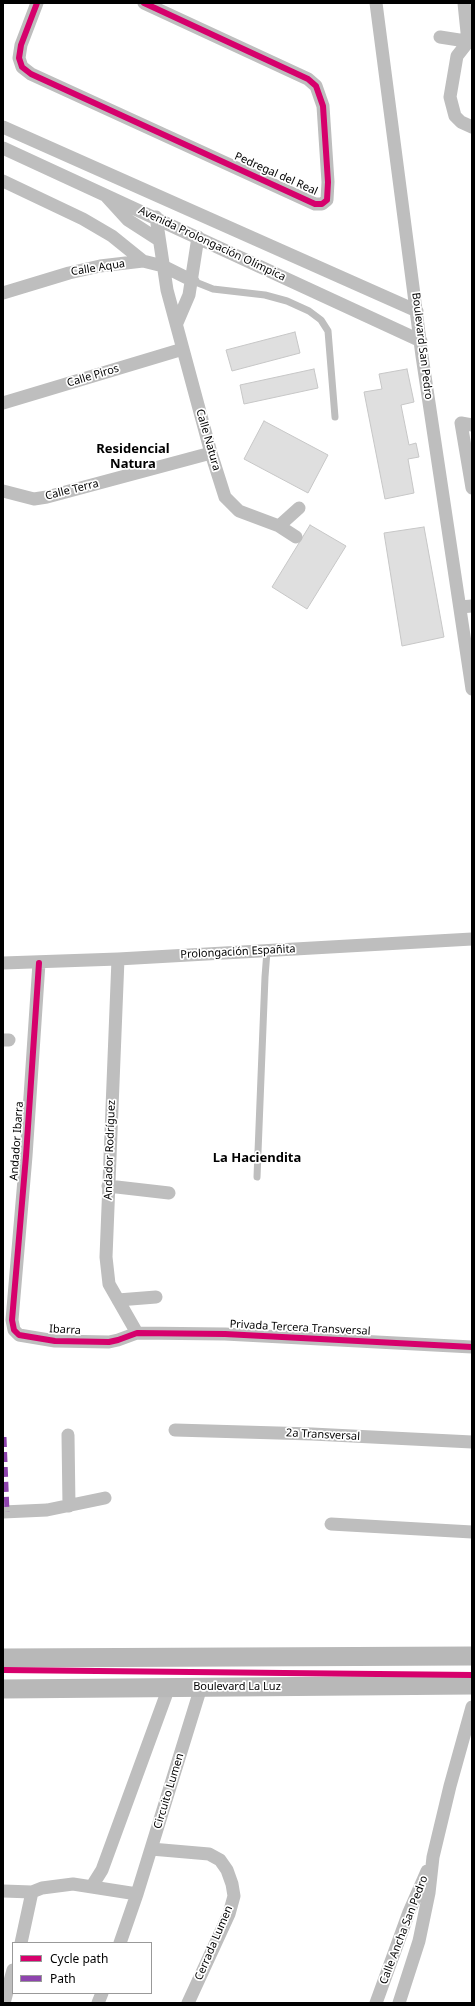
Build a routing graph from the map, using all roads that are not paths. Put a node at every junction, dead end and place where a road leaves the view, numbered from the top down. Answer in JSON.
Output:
{"nodes":[{"id":1,"x":37,"y":3,"type":"edge"},
{"id":2,"x":146,"y":3,"type":"edge"},
{"id":3,"x":376,"y":3,"type":"edge"},
{"id":4,"x":464,"y":3,"type":"edge"},
{"id":5,"x":440,"y":37,"type":"dead end"},
{"id":6,"x":470,"y":42,"type":"edge"},
{"id":7,"x":466,"y":124,"type":"edge"},
{"id":8,"x":3,"y":127,"type":"edge"},
{"id":9,"x":3,"y":148,"type":"edge"},
{"id":10,"x":3,"y":181,"type":"edge"},
{"id":11,"x":103,"y":192,"type":"junction"},
{"id":12,"x":156,"y":217,"type":"junction"},
{"id":13,"x":198,"y":237,"type":"junction"},
{"id":14,"x":159,"y":240,"type":"junction"},
{"id":15,"x":274,"y":248,"type":"junction"},
{"id":16,"x":143,"y":261,"type":"junction"},
{"id":17,"x":163,"y":266,"type":"junction"},
{"id":18,"x":265,"y":268,"type":"junction"},
{"id":19,"x":193,"y":281,"type":"junction"},
{"id":20,"x":3,"y":293,"type":"edge"},
{"id":21,"x":417,"y":312,"type":"junction"},
{"id":22,"x":176,"y":322,"type":"junction"},
{"id":23,"x":421,"y":341,"type":"junction"},
{"id":24,"x":183,"y":349,"type":"junction"},
{"id":25,"x":3,"y":403,"type":"edge"},
{"id":26,"x":335,"y":417,"type":"dead end"},
{"id":27,"x":466,"y":424,"type":"edge"},
{"id":28,"x":211,"y":452,"type":"junction"},
{"id":29,"x":472,"y":488,"type":"edge"},
{"id":30,"x":3,"y":491,"type":"edge"},
{"id":31,"x":299,"y":508,"type":"dead end"},
{"id":32,"x":279,"y":526,"type":"junction"},
{"id":33,"x":296,"y":537,"type":"dead end"},
{"id":34,"x":466,"y":607,"type":"edge"},
{"id":35,"x":472,"y":689,"type":"edge"},
{"id":36,"x":472,"y":939,"type":"edge"},
{"id":37,"x":267,"y":951,"type":"junction"},
{"id":38,"x":118,"y":959,"type":"junction"},
{"id":39,"x":3,"y":963,"type":"edge"},
{"id":40,"x":39,"y":963,"type":"junction"},
{"id":41,"x":257,"y":1177,"type":"dead end"},
{"id":42,"x":108,"y":1186,"type":"junction"},
{"id":43,"x":169,"y":1192,"type":"dead end"},
{"id":44,"x":156,"y":1296,"type":"dead end"},
{"id":45,"x":118,"y":1300,"type":"junction"},
{"id":46,"x":12,"y":1320,"type":"joint"},
{"id":47,"x":133,"y":1335,"type":"junction"},
{"id":48,"x":472,"y":1347,"type":"edge"},
{"id":49,"x":175,"y":1430,"type":"dead end"},
{"id":50,"x":68,"y":1435,"type":"dead end"},
{"id":51,"x":472,"y":1442,"type":"edge"},
{"id":52,"x":105,"y":1498,"type":"dead end"},
{"id":53,"x":69,"y":1506,"type":"junction"},
{"id":54,"x":3,"y":1512,"type":"edge"},
{"id":55,"x":331,"y":1524,"type":"dead end"},
{"id":56,"x":472,"y":1532,"type":"edge"},
{"id":57,"x":472,"y":1656,"type":"edge"},
{"id":58,"x":3,"y":1658,"type":"edge"},
{"id":59,"x":472,"y":1685,"type":"edge"},
{"id":60,"x":169,"y":1687,"type":"junction"},
{"id":61,"x":201,"y":1687,"type":"junction"},
{"id":62,"x":3,"y":1688,"type":"edge"},
{"id":63,"x":472,"y":1707,"type":"edge"},
{"id":64,"x":151,"y":1849,"type":"junction"},
{"id":65,"x":433,"y":1857,"type":"junction"},
{"id":66,"x":92,"y":1886,"type":"junction"},
{"id":67,"x":3,"y":1891,"type":"edge"},
{"id":68,"x":32,"y":1892,"type":"junction"},
{"id":69,"x":137,"y":1894,"type":"junction"},
{"id":70,"x":20,"y":1942,"type":"edge"},
{"id":71,"x":120,"y":1942,"type":"edge"},
{"id":72,"x":12,"y":1974,"type":"edge"},
{"id":73,"x":4,"y":2003,"type":"edge"},
{"id":74,"x":188,"y":2003,"type":"edge"},
{"id":75,"x":376,"y":2003,"type":"edge"},
{"id":76,"x":399,"y":2003,"type":"edge"}],
"edges":[{"from":1,"to":2,"type":"street","name":"Pedregal del Real"},
{"from":3,"to":21,"type":"street","name":"Boulevard San Pedro"},
{"from":4,"to":6,"type":"street"},
{"from":5,"to":6,"type":"street"},
{"from":6,"to":7,"type":"street"},
{"from":8,"to":15,"type":"street","name":"Avenida Prolongación Olímpica"},
{"from":9,"to":11,"type":"street","name":"Avenida Prolongación Olímpica"},
{"from":10,"to":16,"type":"street"},
{"from":11,"to":12,"type":"street","name":"Avenida Prolongación Olímpica"},
{"from":11,"to":14,"type":"street"},
{"from":12,"to":13,"type":"street","name":"Avenida Prolongación Olímpica"},
{"from":12,"to":14,"type":"street","name":"Calle Natura"},
{"from":13,"to":18,"type":"street","name":"Avenida Prolongación Olímpica"},
{"from":13,"to":19,"type":"street"},
{"from":14,"to":17,"type":"street","name":"Calle Natura"},
{"from":15,"to":18,"type":"street"},
{"from":15,"to":21,"type":"street","name":"Avenida Prolongación Olímpica"},
{"from":16,"to":17,"type":"street","name":"Calle Aqua"},
{"from":16,"to":20,"type":"street","name":"Calle Aqua"},
{"from":17,"to":19,"type":"street","name":"Calle Aqua"},
{"from":17,"to":22,"type":"street","name":"Calle Natura"},
{"from":18,"to":23,"type":"street","name":"Avenida Prolongación Olímpica"},
{"from":19,"to":22,"type":"street"},
{"from":19,"to":26,"type":"lane"},
{"from":21,"to":23,"type":"street","name":"Boulevard San Pedro"},
{"from":22,"to":24,"type":"street","name":"Calle Natura"},
{"from":23,"to":34,"type":"street","name":"Boulevard San Pedro"},
{"from":24,"to":25,"type":"street","name":"Calle Piros"},
{"from":24,"to":28,"type":"street","name":"Calle Natura"},
{"from":27,"to":29,"type":"street"},
{"from":28,"to":30,"type":"street","name":"Calle Terra"},
{"from":28,"to":32,"type":"street","name":"Calle Natura"},
{"from":31,"to":32,"type":"street"},
{"from":32,"to":33,"type":"street","name":"Calle Natura"},
{"from":34,"to":35,"type":"street","name":"Boulevard San Pedro"},
{"from":36,"to":37,"type":"street","name":"Prolongación Españita"},
{"from":37,"to":38,"type":"street","name":"Prolongación Españita"},
{"from":37,"to":41,"type":"lane"},
{"from":38,"to":40,"type":"street","name":"Prolongación Españita"},
{"from":38,"to":42,"type":"street","name":"Andador Rodríguez"},
{"from":39,"to":40,"type":"street","name":"Prolongación Españita"},
{"from":40,"to":46,"type":"street","name":"Andador Ibarra"},
{"from":42,"to":43,"type":"street"},
{"from":42,"to":45,"type":"street","name":"Andador Rodríguez"},
{"from":44,"to":45,"type":"street"},
{"from":45,"to":47,"type":"street","name":"Andador Rodríguez"},
{"from":46,"to":47,"type":"street","name":"Ibarra"},
{"from":47,"to":48,"type":"street","name":"Privada Tercera Transversal"},
{"from":49,"to":51,"type":"street","name":"2a Transversal"},
{"from":50,"to":53,"type":"street"},
{"from":52,"to":53,"type":"street"},
{"from":53,"to":54,"type":"street"},
{"from":55,"to":56,"type":"street"},
{"from":57,"to":58,"type":"main road"},
{"from":59,"to":61,"type":"main road","name":"Boulevard La Luz"},
{"from":60,"to":61,"type":"main road","name":"Boulevard La Luz"},
{"from":60,"to":62,"type":"main road","name":"Boulevard La Luz"},
{"from":60,"to":66,"type":"street"},
{"from":61,"to":64,"type":"street","name":"Circuito Lumen"},
{"from":63,"to":65,"type":"street","name":"Calle Ancha San Pedro"},
{"from":64,"to":69,"type":"street","name":"Circuito Lumen"},
{"from":64,"to":74,"type":"street","name":"Cerrada Lumen"},
{"from":65,"to":75,"type":"street","name":"Calle Ancha San Pedro"},
{"from":65,"to":76,"type":"street","name":"Calle Ancha San Pedro"},
{"from":66,"to":68,"type":"street"},
{"from":66,"to":69,"type":"street"},
{"from":67,"to":68,"type":"street"},
{"from":68,"to":70,"type":"street"},
{"from":69,"to":71,"type":"street","name":"Circuito Lumen"},
{"from":72,"to":73,"type":"street"}]}
